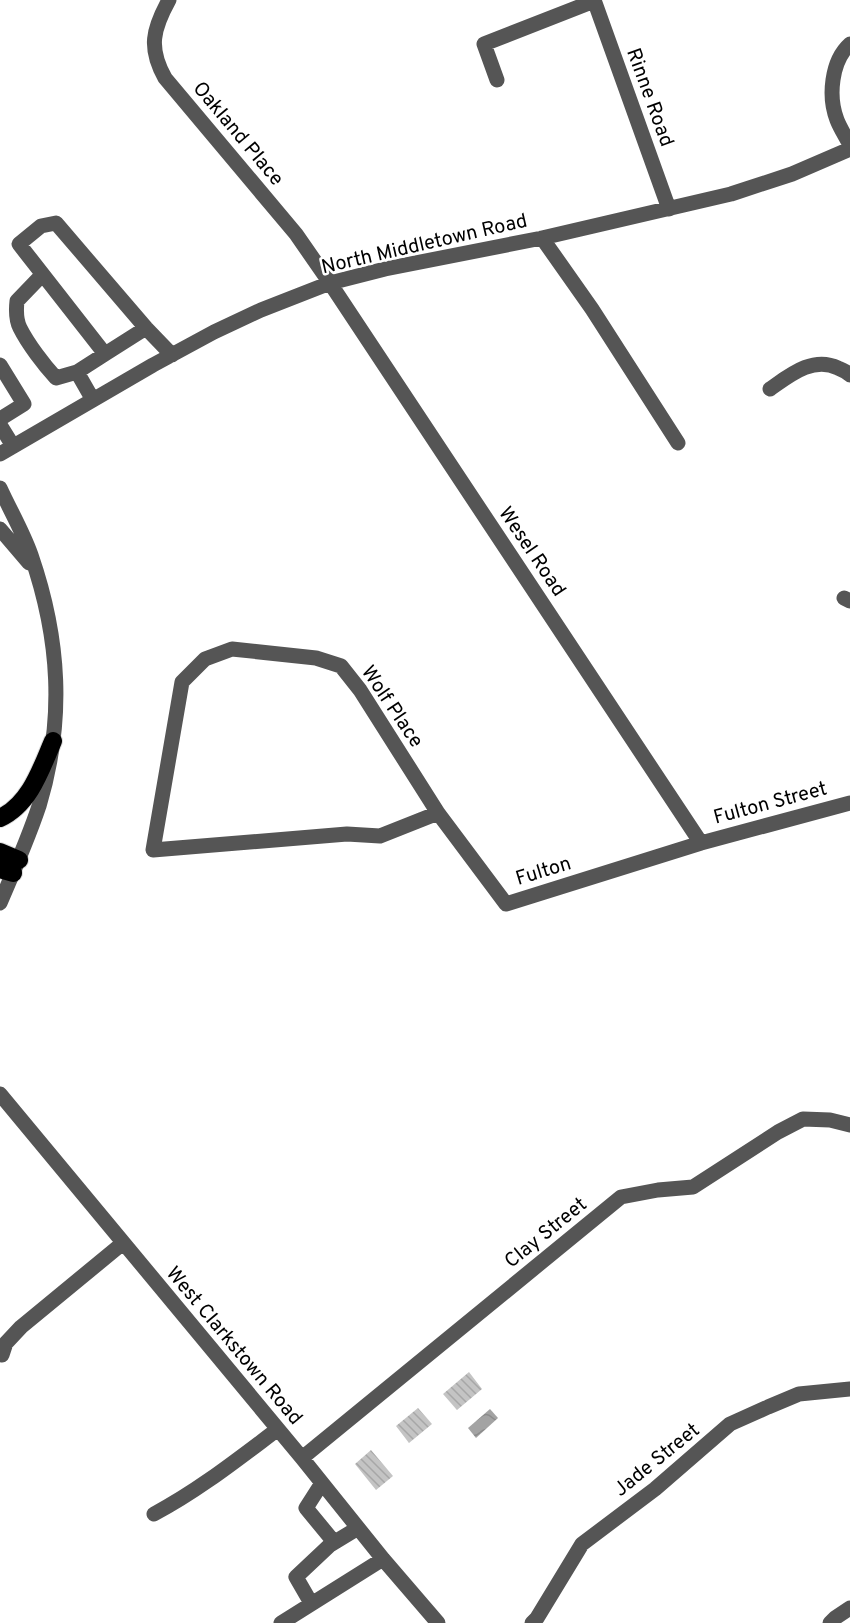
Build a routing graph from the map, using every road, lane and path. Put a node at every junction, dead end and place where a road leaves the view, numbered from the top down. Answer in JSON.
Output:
{"nodes":[{"id":1,"x":169,"y":0,"type":"edge"},
{"id":2,"x":594,"y":1,"type":"edge"},
{"id":3,"x":850,"y":44,"type":"edge"},
{"id":4,"x":497,"y":80,"type":"dead end"},
{"id":5,"x":850,"y":147,"type":"edge"},
{"id":6,"x":669,"y":209,"type":"junction"},
{"id":7,"x":542,"y":238,"type":"junction"},
{"id":8,"x":42,"y":275,"type":"junction"},
{"id":9,"x":330,"y":283,"type":"junction"},
{"id":10,"x":146,"y":328,"type":"junction"},
{"id":11,"x":105,"y":354,"type":"junction"},
{"id":12,"x":172,"y":355,"type":"junction"},
{"id":13,"x":0,"y":364,"type":"edge"},
{"id":14,"x":77,"y":372,"type":"junction"},
{"id":15,"x":850,"y":375,"type":"edge"},
{"id":16,"x":770,"y":389,"type":"dead end"},
{"id":17,"x":93,"y":400,"type":"junction"},
{"id":18,"x":0,"y":420,"type":"edge"},
{"id":19,"x":0,"y":426,"type":"edge"},
{"id":20,"x":678,"y":443,"type":"dead end"},
{"id":21,"x":6,"y":450,"type":"edge"},
{"id":22,"x":0,"y":488,"type":"edge"},
{"id":23,"x":0,"y":529,"type":"edge"},
{"id":24,"x":38,"y":577,"type":"junction"},
{"id":25,"x":53,"y":741,"type":"junction"},
{"id":26,"x":850,"y":803,"type":"edge"},
{"id":27,"x":438,"y":813,"type":"junction"},
{"id":28,"x":0,"y":818,"type":"edge"},
{"id":29,"x":702,"y":843,"type":"junction"},
{"id":30,"x":0,"y":852,"type":"edge"},
{"id":31,"x":10,"y":867,"type":"edge"},
{"id":32,"x":0,"y":903,"type":"edge"},
{"id":33,"x":2,"y":1102,"type":"edge"},
{"id":34,"x":850,"y":1125,"type":"edge"},
{"id":35,"x":123,"y":1243,"type":"junction"},
{"id":36,"x":2,"y":1355,"type":"dead end"},
{"id":37,"x":850,"y":1389,"type":"edge"},
{"id":38,"x":278,"y":1429,"type":"junction"},
{"id":39,"x":302,"y":1458,"type":"junction"},
{"id":40,"x":322,"y":1483,"type":"junction"},
{"id":41,"x":154,"y":1514,"type":"dead end"},
{"id":42,"x":358,"y":1528,"type":"junction"},
{"id":43,"x":334,"y":1542,"type":"junction"},
{"id":44,"x":383,"y":1559,"type":"junction"},
{"id":45,"x":311,"y":1604,"type":"junction"},
{"id":46,"x":850,"y":1608,"type":"edge"},
{"id":47,"x":281,"y":1623,"type":"edge"},
{"id":48,"x":438,"y":1623,"type":"edge"},
{"id":49,"x":532,"y":1623,"type":"edge"},
{"id":50,"x":830,"y":1623,"type":"edge"}],
"edges":[{"from":1,"to":9,"type":"street","name":"Oakland Place"},
{"from":2,"to":4,"type":"street"},
{"from":2,"to":6,"type":"street","name":"Rinne Road"},
{"from":3,"to":5,"type":"street"},
{"from":5,"to":6,"type":"street","name":"North Middletown Road"},
{"from":6,"to":7,"type":"street","name":"North Middletown Road"},
{"from":7,"to":9,"type":"street","name":"North Middletown Road"},
{"from":7,"to":20,"type":"street"},
{"from":8,"to":10,"type":"street"},
{"from":8,"to":11,"type":"street"},
{"from":8,"to":14,"type":"street"},
{"from":9,"to":12,"type":"street","name":"North Middletown Road"},
{"from":9,"to":29,"type":"street","name":"Wesel Road"},
{"from":10,"to":11,"type":"street"},
{"from":10,"to":12,"type":"street"},
{"from":11,"to":14,"type":"street"},
{"from":12,"to":17,"type":"street","name":"North Middletown Road"},
{"from":13,"to":18,"type":"street"},
{"from":14,"to":17,"type":"street"},
{"from":15,"to":16,"type":"street"},
{"from":17,"to":21,"type":"street","name":"North Middletown Road"},
{"from":19,"to":21,"type":"street"},
{"from":22,"to":24,"type":"street"},
{"from":23,"to":24,"type":"street"},
{"from":24,"to":25,"type":"street"},
{"from":25,"to":28,"type":"highway"},
{"from":25,"to":31,"type":"street"},
{"from":26,"to":29,"type":"street","name":"Fulton Street"},
{"from":27,"to":27,"type":"street","name":"Wolf Place"},
{"from":27,"to":29,"type":"street","name":"Fulton"},
{"from":30,"to":31,"type":"highway"},
{"from":31,"to":32,"type":"street"},
{"from":33,"to":35,"type":"street","name":"West Clarkstown Road"},
{"from":34,"to":39,"type":"street","name":"Clay Street"},
{"from":35,"to":36,"type":"street"},
{"from":35,"to":38,"type":"street","name":"West Clarkstown Road"},
{"from":37,"to":49,"type":"street","name":"Jade Street"},
{"from":38,"to":39,"type":"street","name":"West Clarkstown Road"},
{"from":38,"to":41,"type":"street"},
{"from":39,"to":40,"type":"street","name":"West Clarkstown Road"},
{"from":40,"to":42,"type":"street","name":"West Clarkstown Road"},
{"from":40,"to":43,"type":"street"},
{"from":42,"to":43,"type":"street"},
{"from":42,"to":44,"type":"street","name":"West Clarkstown Road"},
{"from":43,"to":45,"type":"street"},
{"from":44,"to":45,"type":"street"},
{"from":44,"to":48,"type":"street","name":"West Clarkstown Road"},
{"from":45,"to":47,"type":"street"},
{"from":46,"to":50,"type":"street"}]}
